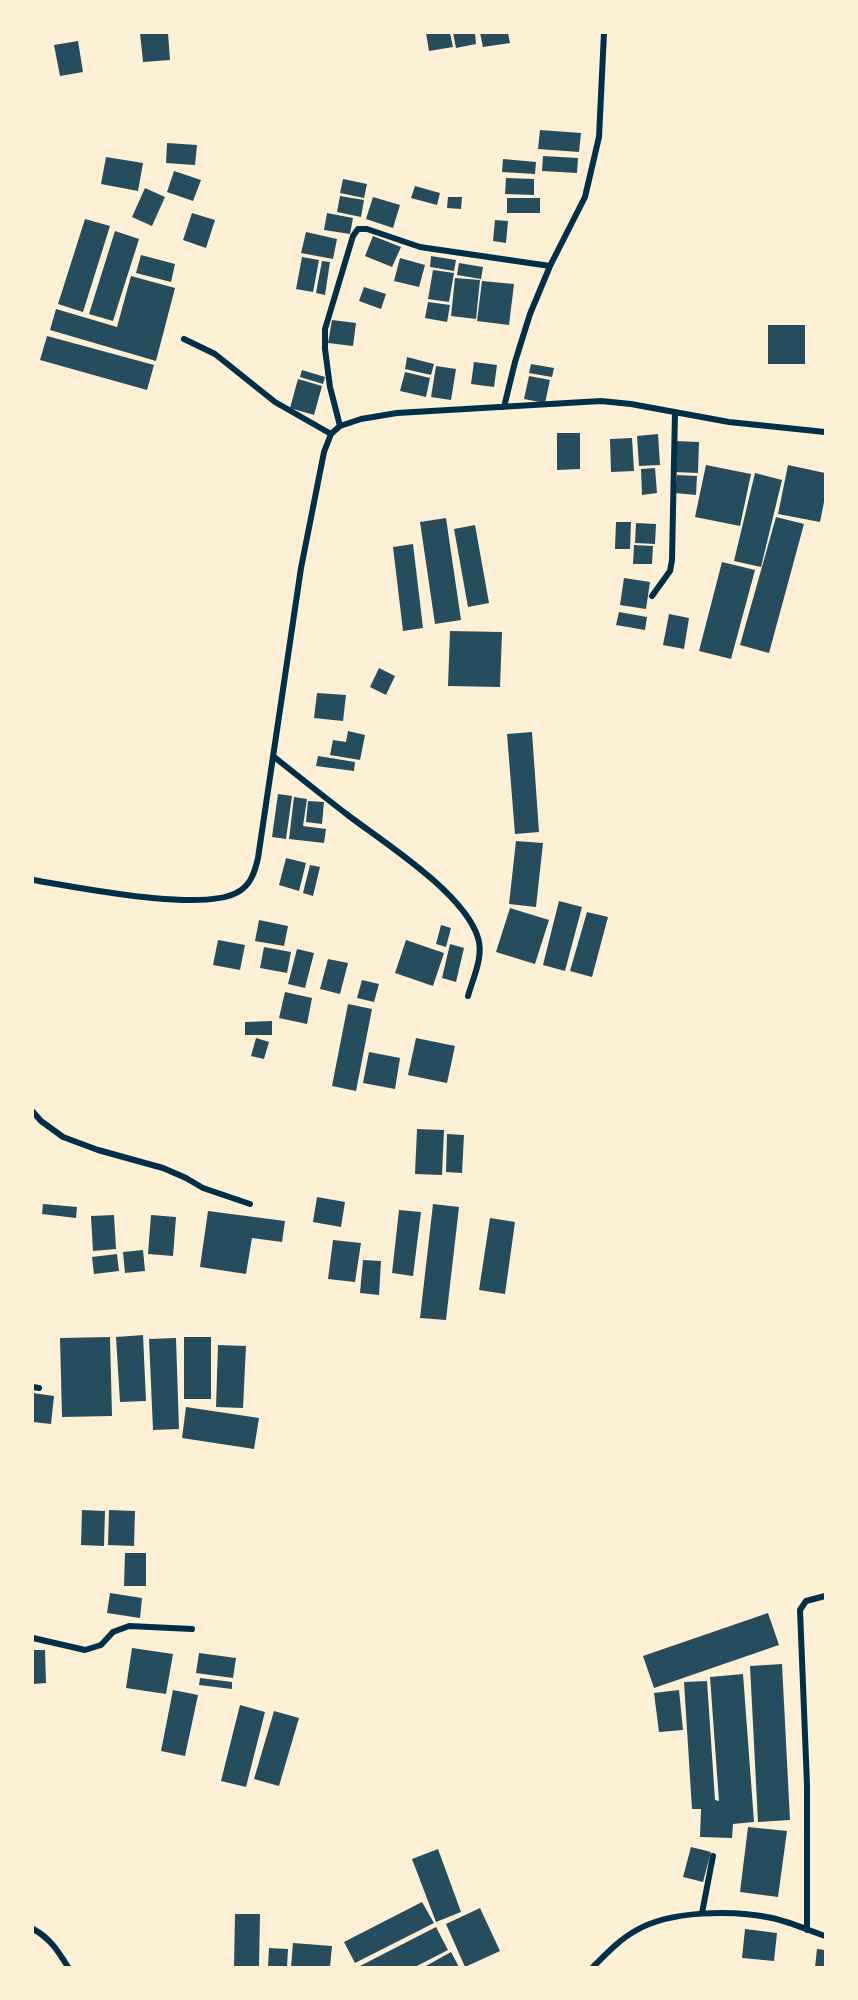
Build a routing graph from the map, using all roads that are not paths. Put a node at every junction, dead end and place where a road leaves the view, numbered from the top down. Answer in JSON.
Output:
{"nodes":[{"id":1,"x":604,"y":33,"type":"edge"},
{"id":2,"x":550,"y":266,"type":"junction"},
{"id":3,"x":184,"y":339,"type":"dead end"},
{"id":4,"x":504,"y":406,"type":"junction"},
{"id":5,"x":675,"y":412,"type":"junction"},
{"id":6,"x":340,"y":426,"type":"junction"},
{"id":7,"x":825,"y":432,"type":"edge"},
{"id":8,"x":332,"y":434,"type":"junction"},
{"id":9,"x":652,"y":596,"type":"dead end"},
{"id":10,"x":273,"y":756,"type":"junction"},
{"id":11,"x":33,"y":880,"type":"edge"},
{"id":12,"x":468,"y":996,"type":"dead end"},
{"id":13,"x":33,"y":1112,"type":"edge"},
{"id":14,"x":250,"y":1204,"type":"dead end"},
{"id":15,"x":825,"y":1596,"type":"edge"},
{"id":16,"x":192,"y":1629,"type":"dead end"},
{"id":17,"x":33,"y":1638,"type":"edge"},
{"id":18,"x":713,"y":1856,"type":"dead end"},
{"id":19,"x":702,"y":1913,"type":"junction"},
{"id":20,"x":33,"y":1929,"type":"edge"},
{"id":21,"x":807,"y":1930,"type":"junction"},
{"id":22,"x":825,"y":1936,"type":"edge"},
{"id":23,"x":68,"y":1967,"type":"edge"},
{"id":24,"x":593,"y":1967,"type":"edge"}],
"edges":[{"from":1,"to":2,"type":"street"},
{"from":2,"to":4,"type":"street"},
{"from":2,"to":6,"type":"street"},
{"from":3,"to":8,"type":"street"},
{"from":4,"to":5,"type":"street"},
{"from":4,"to":6,"type":"street"},
{"from":5,"to":7,"type":"street"},
{"from":5,"to":9,"type":"street"},
{"from":6,"to":8,"type":"street"},
{"from":8,"to":10,"type":"street"},
{"from":10,"to":11,"type":"street"},
{"from":10,"to":12,"type":"street"},
{"from":13,"to":14,"type":"street"},
{"from":15,"to":21,"type":"street"},
{"from":16,"to":17,"type":"street"},
{"from":18,"to":19,"type":"street"},
{"from":19,"to":21,"type":"street"},
{"from":19,"to":24,"type":"street"},
{"from":20,"to":23,"type":"street"},
{"from":21,"to":22,"type":"street"}]}
